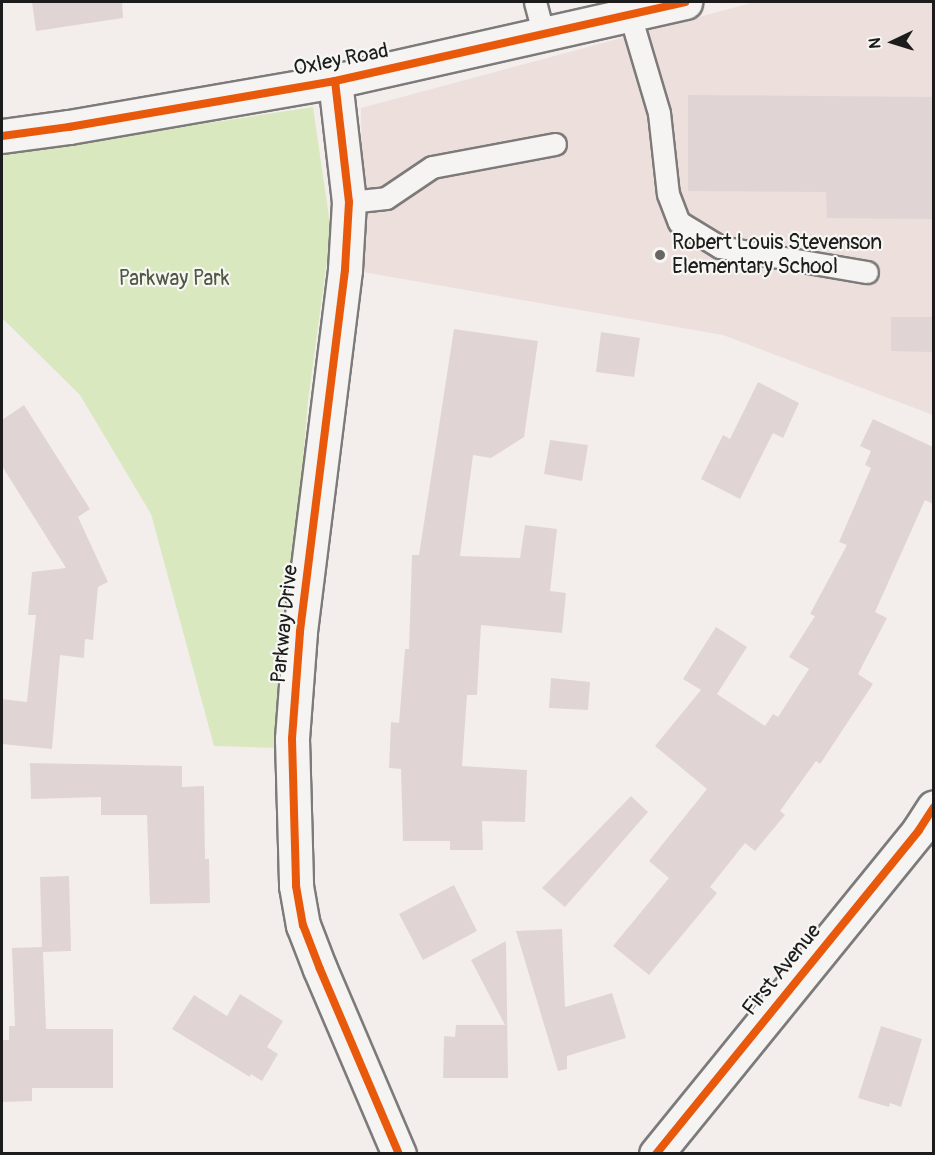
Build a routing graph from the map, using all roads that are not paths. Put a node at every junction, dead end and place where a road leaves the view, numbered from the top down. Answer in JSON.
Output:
{"nodes":[{"id":1,"x":535,"y":2,"type":"edge"},
{"id":2,"x":685,"y":2,"type":"edge"},
{"id":3,"x":630,"y":15,"type":"junction"},
{"id":4,"x":544,"y":35,"type":"junction"},
{"id":5,"x":335,"y":81,"type":"junction"},
{"id":6,"x":2,"y":136,"type":"edge"},
{"id":7,"x":555,"y":144,"type":"dead end"},
{"id":8,"x":349,"y":202,"type":"junction"},
{"id":9,"x":867,"y":272,"type":"dead end"},
{"id":10,"x":933,"y":807,"type":"edge"},
{"id":11,"x":399,"y":1154,"type":"edge"},
{"id":12,"x":656,"y":1154,"type":"edge"}],
"edges":[{"from":1,"to":4,"type":"lane"},
{"from":2,"to":3,"type":"street","name":"Oxley Road"},
{"from":3,"to":4,"type":"street","name":"Oxley Road"},
{"from":3,"to":9,"type":"lane"},
{"from":4,"to":5,"type":"street","name":"Oxley Road"},
{"from":5,"to":6,"type":"street","name":"Oxley Road"},
{"from":5,"to":8,"type":"street","name":"Parkway Drive"},
{"from":7,"to":8,"type":"lane"},
{"from":8,"to":11,"type":"street","name":"Parkway Drive"},
{"from":10,"to":12,"type":"street","name":"First Avenue"}]}
